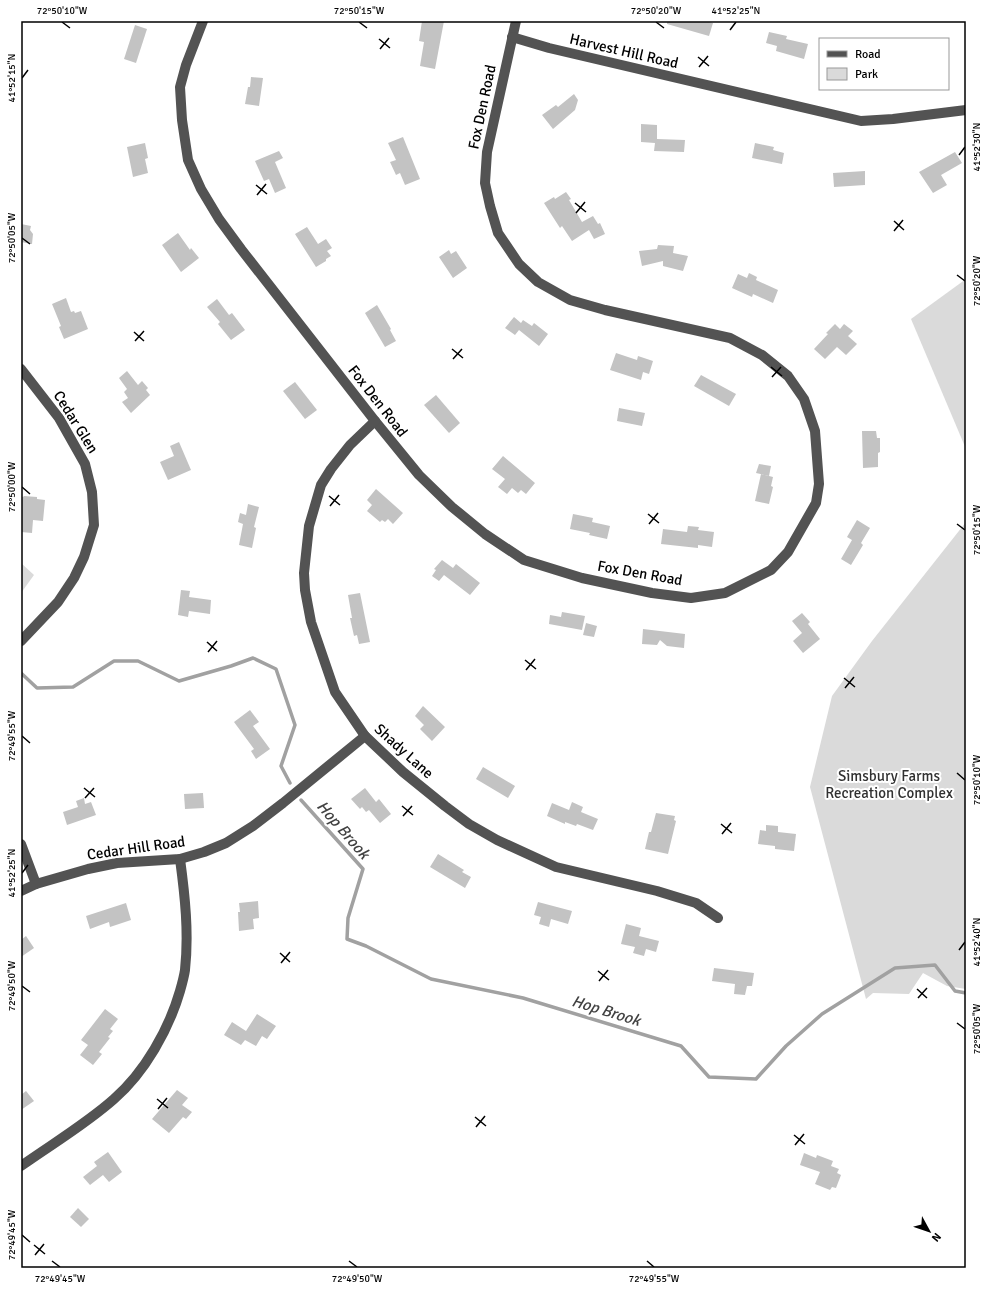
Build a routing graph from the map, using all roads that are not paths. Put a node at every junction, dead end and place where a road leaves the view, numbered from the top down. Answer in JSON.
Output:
{"nodes":[{"id":1,"x":203,"y":21,"type":"edge"},
{"id":2,"x":516,"y":21,"type":"edge"},
{"id":3,"x":512,"y":37,"type":"junction"},
{"id":4,"x":966,"y":110,"type":"edge"},
{"id":5,"x":21,"y":369,"type":"edge"},
{"id":6,"x":375,"y":421,"type":"junction"},
{"id":7,"x":21,"y":641,"type":"edge"},
{"id":8,"x":364,"y":736,"type":"junction"},
{"id":9,"x":21,"y":844,"type":"edge"},
{"id":10,"x":180,"y":859,"type":"junction"},
{"id":11,"x":36,"y":884,"type":"junction"},
{"id":12,"x":21,"y":891,"type":"edge"},
{"id":13,"x":718,"y":918,"type":"dead end"},
{"id":14,"x":21,"y":1166,"type":"edge"}],
"edges":[{"from":1,"to":6,"type":"street","name":"Fox Den Road"},
{"from":2,"to":3,"type":"street","name":"Fox Den Road"},
{"from":3,"to":4,"type":"street","name":"Harvest Hill Road"},
{"from":3,"to":6,"type":"street","name":"Fox Den Road"},
{"from":5,"to":7,"type":"street","name":"Cedar Glen"},
{"from":6,"to":8,"type":"street","name":"Shady Lane"},
{"from":8,"to":10,"type":"street","name":"Cedar Hill Road"},
{"from":8,"to":13,"type":"street","name":"Shady Lane"},
{"from":9,"to":11,"type":"street"},
{"from":10,"to":11,"type":"street","name":"Cedar Hill Road"},
{"from":10,"to":14,"type":"street"},
{"from":11,"to":12,"type":"street","name":"Cedar Hill Road"}]}
